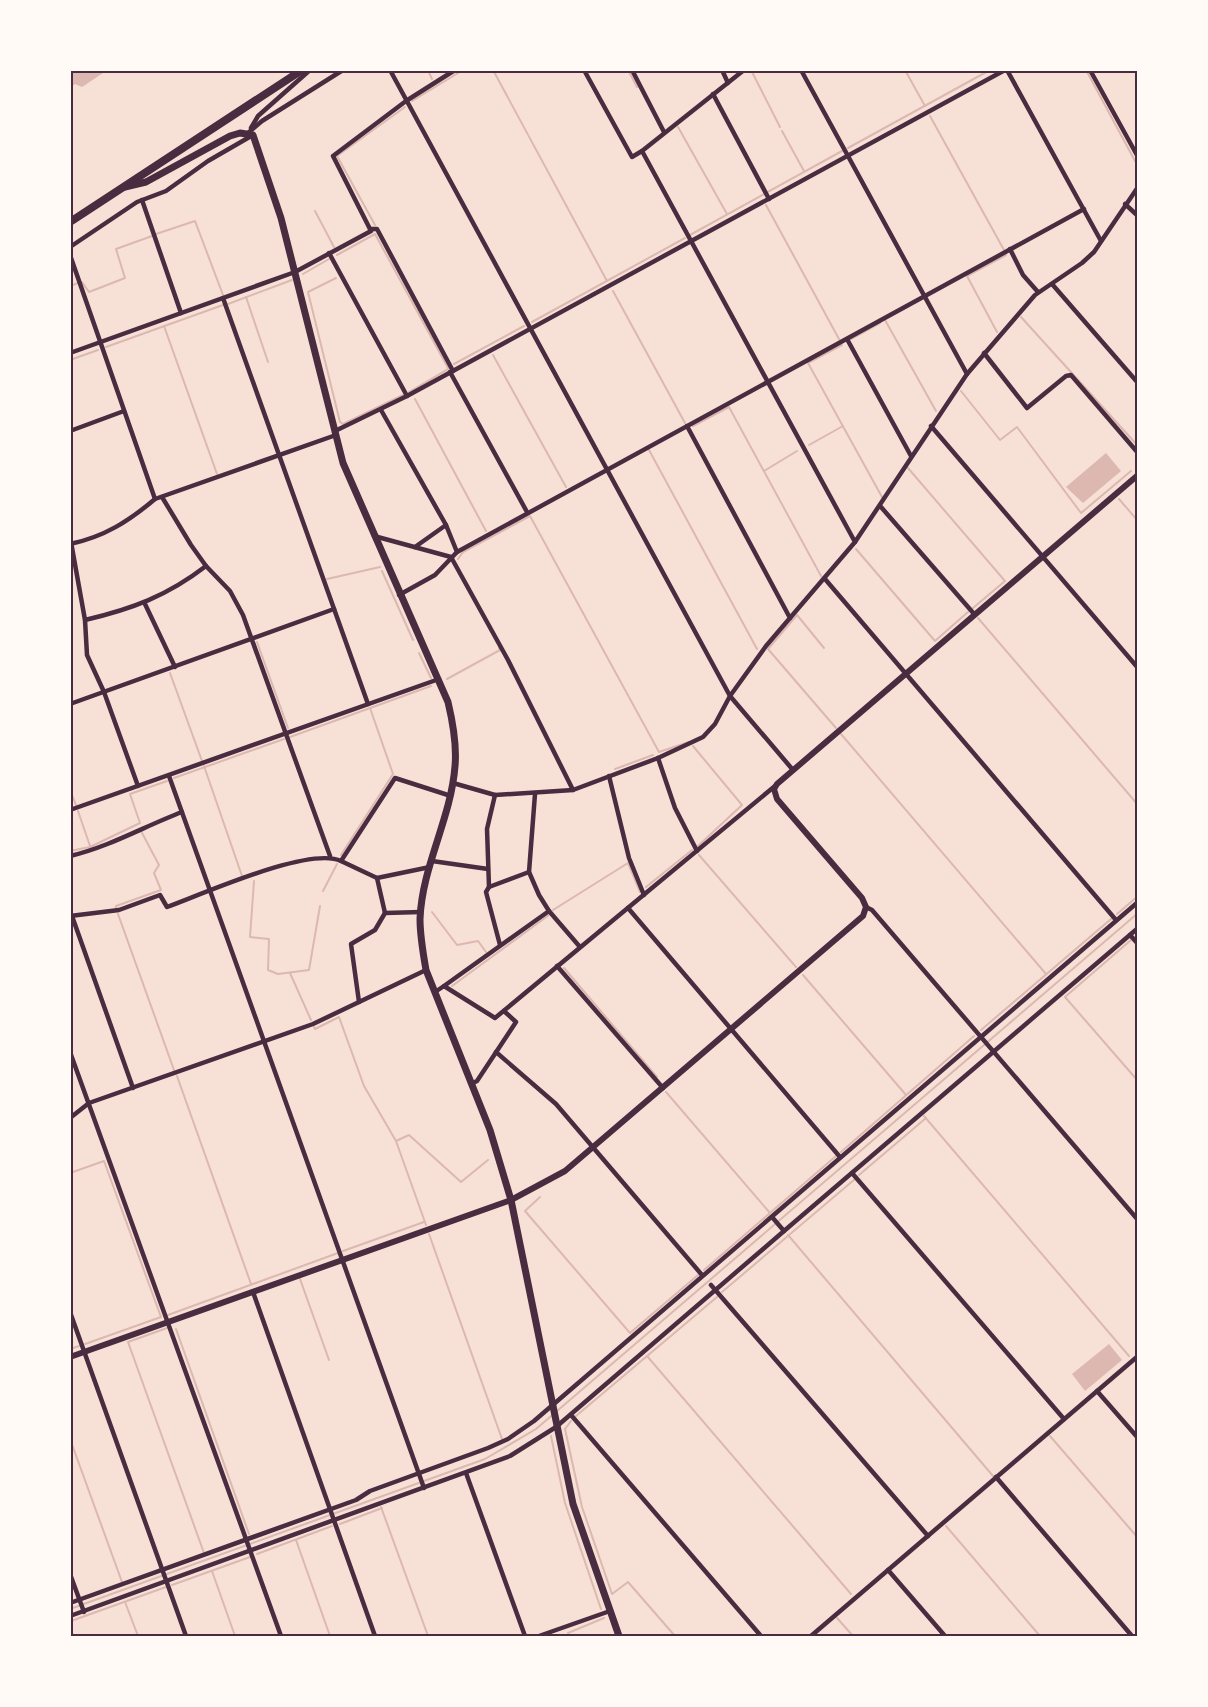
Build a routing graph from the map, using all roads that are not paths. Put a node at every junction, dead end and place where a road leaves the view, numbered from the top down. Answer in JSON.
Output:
{"nodes":[{"id":1,"x":302,"y":70,"type":"edge"},
{"id":2,"x":310,"y":70,"type":"edge"},
{"id":3,"x":343,"y":70,"type":"edge"},
{"id":4,"x":390,"y":70,"type":"edge"},
{"id":5,"x":455,"y":70,"type":"edge"},
{"id":6,"x":584,"y":70,"type":"edge"},
{"id":7,"x":632,"y":70,"type":"edge"},
{"id":8,"x":722,"y":70,"type":"edge"},
{"id":9,"x":744,"y":70,"type":"edge"},
{"id":10,"x":801,"y":70,"type":"edge"},
{"id":11,"x":1006,"y":70,"type":"edge"},
{"id":12,"x":1090,"y":70,"type":"edge"},
{"id":13,"x":728,"y":83,"type":"junction"},
{"id":14,"x":713,"y":94,"type":"junction"},
{"id":15,"x":406,"y":101,"type":"junction"},
{"id":16,"x":664,"y":132,"type":"junction"},
{"id":17,"x":251,"y":134,"type":"junction"},
{"id":18,"x":642,"y":151,"type":"junction"},
{"id":19,"x":848,"y":156,"type":"junction"},
{"id":20,"x":1137,"y":157,"type":"edge"},
{"id":21,"x":1137,"y":187,"type":"edge"},
{"id":22,"x":117,"y":190,"type":"junction"},
{"id":23,"x":768,"y":198,"type":"junction"},
{"id":24,"x":142,"y":200,"type":"junction"},
{"id":25,"x":1125,"y":204,"type":"junction"},
{"id":26,"x":1084,"y":210,"type":"junction"},
{"id":27,"x":1137,"y":216,"type":"edge"},
{"id":28,"x":70,"y":222,"type":"edge"},
{"id":29,"x":370,"y":229,"type":"junction"},
{"id":30,"x":1101,"y":241,"type":"junction"},
{"id":31,"x":690,"y":242,"type":"junction"},
{"id":32,"x":70,"y":248,"type":"edge"},
{"id":33,"x":1010,"y":249,"type":"junction"},
{"id":34,"x":329,"y":253,"type":"junction"},
{"id":35,"x":70,"y":255,"type":"edge"},
{"id":36,"x":295,"y":272,"type":"junction"},
{"id":37,"x":1052,"y":284,"type":"junction"},
{"id":38,"x":1038,"y":292,"type":"junction"},
{"id":39,"x":924,"y":296,"type":"junction"},
{"id":40,"x":223,"y":298,"type":"junction"},
{"id":41,"x":181,"y":313,"type":"junction"},
{"id":42,"x":529,"y":329,"type":"junction"},
{"id":43,"x":847,"y":339,"type":"junction"},
{"id":44,"x":100,"y":343,"type":"junction"},
{"id":45,"x":70,"y":353,"type":"edge"},
{"id":46,"x":984,"y":353,"type":"junction"},
{"id":47,"x":452,"y":372,"type":"junction"},
{"id":48,"x":967,"y":374,"type":"junction"},
{"id":49,"x":768,"y":383,"type":"junction"},
{"id":50,"x":1137,"y":383,"type":"edge"},
{"id":51,"x":407,"y":396,"type":"junction"},
{"id":52,"x":381,"y":410,"type":"junction"},
{"id":53,"x":124,"y":411,"type":"junction"},
{"id":54,"x":687,"y":426,"type":"junction"},
{"id":55,"x":931,"y":426,"type":"junction"},
{"id":56,"x":70,"y":431,"type":"edge"},
{"id":57,"x":335,"y":433,"type":"junction"},
{"id":58,"x":1137,"y":453,"type":"edge"},
{"id":59,"x":279,"y":455,"type":"junction"},
{"id":60,"x":911,"y":456,"type":"junction"},
{"id":61,"x":606,"y":468,"type":"junction"},
{"id":62,"x":1137,"y":475,"type":"edge"},
{"id":63,"x":162,"y":497,"type":"junction"},
{"id":64,"x":155,"y":499,"type":"junction"},
{"id":65,"x":881,"y":507,"type":"junction"},
{"id":66,"x":528,"y":512,"type":"junction"},
{"id":67,"x":446,"y":525,"type":"junction"},
{"id":68,"x":374,"y":536,"type":"junction"},
{"id":69,"x":855,"y":542,"type":"junction"},
{"id":70,"x":71,"y":543,"type":"edge"},
{"id":71,"x":416,"y":547,"type":"junction"},
{"id":72,"x":457,"y":552,"type":"junction"},
{"id":73,"x":451,"y":557,"type":"junction"},
{"id":74,"x":1042,"y":557,"type":"junction"},
{"id":75,"x":206,"y":566,"type":"junction"},
{"id":76,"x":825,"y":579,"type":"junction"},
{"id":77,"x":399,"y":595,"type":"junction"},
{"id":78,"x":146,"y":604,"type":"junction"},
{"id":79,"x":334,"y":609,"type":"junction"},
{"id":80,"x":975,"y":615,"type":"junction"},
{"id":81,"x":790,"y":618,"type":"junction"},
{"id":82,"x":85,"y":620,"type":"junction"},
{"id":83,"x":251,"y":640,"type":"junction"},
{"id":84,"x":175,"y":667,"type":"junction"},
{"id":85,"x":1137,"y":668,"type":"edge"},
{"id":86,"x":906,"y":674,"type":"junction"},
{"id":87,"x":439,"y":679,"type":"junction"},
{"id":88,"x":104,"y":692,"type":"junction"},
{"id":89,"x":730,"y":696,"type":"junction"},
{"id":90,"x":70,"y":704,"type":"edge"},
{"id":91,"x":368,"y":704,"type":"junction"},
{"id":92,"x":284,"y":734,"type":"junction"},
{"id":93,"x":658,"y":758,"type":"junction"},
{"id":94,"x":793,"y":770,"type":"junction"},
{"id":95,"x":169,"y":776,"type":"junction"},
{"id":96,"x":609,"y":776,"type":"junction"},
{"id":97,"x":453,"y":783,"type":"junction"},
{"id":98,"x":777,"y":784,"type":"junction"},
{"id":99,"x":138,"y":786,"type":"junction"},
{"id":100,"x":573,"y":790,"type":"junction"},
{"id":101,"x":535,"y":794,"type":"junction"},
{"id":102,"x":495,"y":795,"type":"junction"},
{"id":103,"x":450,"y":796,"type":"junction"},
{"id":104,"x":70,"y":810,"type":"edge"},
{"id":105,"x":182,"y":812,"type":"junction"},
{"id":106,"x":697,"y":851,"type":"junction"},
{"id":107,"x":70,"y":856,"type":"edge"},
{"id":108,"x":330,"y":856,"type":"junction"},
{"id":109,"x":341,"y":861,"type":"junction"},
{"id":110,"x":431,"y":864,"type":"junction"},
{"id":111,"x":488,"y":868,"type":"junction"},
{"id":112,"x":529,"y":872,"type":"junction"},
{"id":113,"x":377,"y":878,"type":"junction"},
{"id":114,"x":489,"y":887,"type":"junction"},
{"id":115,"x":211,"y":892,"type":"junction"},
{"id":116,"x":644,"y":895,"type":"junction"},
{"id":117,"x":1137,"y":902,"type":"edge"},
{"id":118,"x":866,"y":907,"type":"junction"},
{"id":119,"x":628,"y":908,"type":"junction"},
{"id":120,"x":549,"y":910,"type":"junction"},
{"id":121,"x":421,"y":912,"type":"junction"},
{"id":122,"x":385,"y":913,"type":"junction"},
{"id":123,"x":71,"y":916,"type":"edge"},
{"id":124,"x":1116,"y":920,"type":"junction"},
{"id":125,"x":1137,"y":928,"type":"edge"},
{"id":126,"x":1130,"y":935,"type":"junction"},
{"id":127,"x":1137,"y":944,"type":"edge"},
{"id":128,"x":500,"y":945,"type":"junction"},
{"id":129,"x":580,"y":947,"type":"junction"},
{"id":130,"x":557,"y":966,"type":"junction"},
{"id":131,"x":426,"y":970,"type":"junction"},
{"id":132,"x":444,"y":986,"type":"junction"},
{"id":133,"x":435,"y":992,"type":"junction"},
{"id":134,"x":359,"y":1002,"type":"junction"},
{"id":135,"x":504,"y":1011,"type":"junction"},
{"id":136,"x":731,"y":1029,"type":"junction"},
{"id":137,"x":981,"y":1038,"type":"junction"},
{"id":138,"x":265,"y":1041,"type":"junction"},
{"id":139,"x":991,"y":1051,"type":"junction"},
{"id":140,"x":70,"y":1052,"type":"edge"},
{"id":141,"x":496,"y":1052,"type":"junction"},
{"id":142,"x":471,"y":1084,"type":"junction"},
{"id":143,"x":133,"y":1088,"type":"junction"},
{"id":144,"x":663,"y":1088,"type":"junction"},
{"id":145,"x":89,"y":1103,"type":"junction"},
{"id":146,"x":70,"y":1118,"type":"edge"},
{"id":147,"x":593,"y":1147,"type":"junction"},
{"id":148,"x":840,"y":1157,"type":"junction"},
{"id":149,"x":852,"y":1173,"type":"junction"},
{"id":150,"x":511,"y":1200,"type":"junction"},
{"id":151,"x":773,"y":1218,"type":"junction"},
{"id":152,"x":1137,"y":1220,"type":"edge"},
{"id":153,"x":782,"y":1229,"type":"junction"},
{"id":154,"x":342,"y":1260,"type":"junction"},
{"id":155,"x":702,"y":1275,"type":"junction"},
{"id":156,"x":711,"y":1285,"type":"dead end"},
{"id":157,"x":716,"y":1290,"type":"junction"},
{"id":158,"x":253,"y":1292,"type":"junction"},
{"id":159,"x":70,"y":1312,"type":"edge"},
{"id":160,"x":168,"y":1322,"type":"junction"},
{"id":161,"x":84,"y":1352,"type":"junction"},
{"id":162,"x":1137,"y":1356,"type":"edge"},
{"id":163,"x":70,"y":1357,"type":"edge"},
{"id":164,"x":1097,"y":1391,"type":"junction"},
{"id":165,"x":553,"y":1408,"type":"junction"},
{"id":166,"x":571,"y":1415,"type":"junction"},
{"id":167,"x":1064,"y":1419,"type":"junction"},
{"id":168,"x":556,"y":1427,"type":"junction"},
{"id":169,"x":1137,"y":1438,"type":"edge"},
{"id":170,"x":466,"y":1473,"type":"junction"},
{"id":171,"x":419,"y":1474,"type":"junction"},
{"id":172,"x":996,"y":1477,"type":"junction"},
{"id":173,"x":424,"y":1486,"type":"junction"},
{"id":174,"x":331,"y":1510,"type":"junction"},
{"id":175,"x":334,"y":1520,"type":"junction"},
{"id":176,"x":928,"y":1536,"type":"junction"},
{"id":177,"x":247,"y":1541,"type":"junction"},
{"id":178,"x":250,"y":1550,"type":"junction"},
{"id":179,"x":888,"y":1570,"type":"junction"},
{"id":180,"x":163,"y":1571,"type":"junction"},
{"id":181,"x":70,"y":1574,"type":"edge"},
{"id":182,"x":166,"y":1580,"type":"junction"},
{"id":183,"x":80,"y":1601,"type":"junction"},
{"id":184,"x":70,"y":1603,"type":"edge"},
{"id":185,"x":83,"y":1610,"type":"junction"},
{"id":186,"x":610,"y":1611,"type":"junction"},
{"id":187,"x":70,"y":1616,"type":"edge"},
{"id":188,"x":186,"y":1636,"type":"edge"},
{"id":189,"x":281,"y":1636,"type":"edge"},
{"id":190,"x":375,"y":1636,"type":"edge"},
{"id":191,"x":525,"y":1636,"type":"edge"},
{"id":192,"x":539,"y":1636,"type":"edge"},
{"id":193,"x":619,"y":1636,"type":"edge"},
{"id":194,"x":761,"y":1636,"type":"edge"},
{"id":195,"x":811,"y":1636,"type":"edge"},
{"id":196,"x":945,"y":1636,"type":"edge"},
{"id":197,"x":1132,"y":1636,"type":"edge"}],
"edges":[{"from":1,"to":22,"type":"main road"},
{"from":2,"to":17,"type":"street"},
{"from":3,"to":17,"type":"street"},
{"from":4,"to":15,"type":"street"},
{"from":5,"to":15,"type":"street"},
{"from":6,"to":18,"type":"street"},
{"from":7,"to":16,"type":"street"},
{"from":8,"to":13,"type":"street"},
{"from":9,"to":13,"type":"street"},
{"from":10,"to":19,"type":"street"},
{"from":11,"to":19,"type":"street"},
{"from":11,"to":26,"type":"street"},
{"from":12,"to":20,"type":"street"},
{"from":13,"to":14,"type":"street"},
{"from":14,"to":16,"type":"street"},
{"from":14,"to":23,"type":"street"},
{"from":15,"to":29,"type":"street"},
{"from":15,"to":42,"type":"street"},
{"from":16,"to":18,"type":"street"},
{"from":17,"to":22,"type":"main road"},
{"from":17,"to":24,"type":"street"},
{"from":17,"to":36,"type":"main road"},
{"from":18,"to":31,"type":"street"},
{"from":19,"to":23,"type":"street"},
{"from":19,"to":39,"type":"street"},
{"from":21,"to":25,"type":"street"},
{"from":22,"to":28,"type":"main road"},
{"from":23,"to":31,"type":"street"},
{"from":24,"to":32,"type":"street"},
{"from":24,"to":41,"type":"street"},
{"from":25,"to":27,"type":"street"},
{"from":25,"to":30,"type":"street"},
{"from":26,"to":30,"type":"street"},
{"from":26,"to":33,"type":"street"},
{"from":29,"to":34,"type":"street"},
{"from":29,"to":47,"type":"street"},
{"from":30,"to":37,"type":"street"},
{"from":31,"to":42,"type":"street"},
{"from":31,"to":49,"type":"street"},
{"from":33,"to":38,"type":"street"},
{"from":33,"to":39,"type":"street"},
{"from":34,"to":36,"type":"street"},
{"from":34,"to":51,"type":"street"},
{"from":35,"to":44,"type":"street"},
{"from":36,"to":40,"type":"street"},
{"from":36,"to":57,"type":"main road"},
{"from":37,"to":38,"type":"street"},
{"from":37,"to":50,"type":"street"},
{"from":38,"to":46,"type":"street"},
{"from":39,"to":43,"type":"street"},
{"from":39,"to":48,"type":"street"},
{"from":40,"to":41,"type":"street"},
{"from":40,"to":59,"type":"street"},
{"from":41,"to":44,"type":"street"},
{"from":42,"to":47,"type":"street"},
{"from":42,"to":61,"type":"street"},
{"from":43,"to":49,"type":"street"},
{"from":43,"to":60,"type":"street"},
{"from":44,"to":45,"type":"street"},
{"from":44,"to":53,"type":"street"},
{"from":46,"to":48,"type":"street"},
{"from":46,"to":58,"type":"street"},
{"from":47,"to":51,"type":"street"},
{"from":47,"to":66,"type":"street"},
{"from":48,"to":55,"type":"street"},
{"from":49,"to":54,"type":"street"},
{"from":49,"to":69,"type":"street"},
{"from":51,"to":52,"type":"street"},
{"from":52,"to":57,"type":"street"},
{"from":52,"to":67,"type":"street"},
{"from":53,"to":56,"type":"street"},
{"from":53,"to":64,"type":"street"},
{"from":54,"to":61,"type":"street"},
{"from":54,"to":81,"type":"street"},
{"from":55,"to":60,"type":"street"},
{"from":55,"to":74,"type":"street"},
{"from":57,"to":59,"type":"street"},
{"from":57,"to":68,"type":"main road"},
{"from":59,"to":63,"type":"street"},
{"from":59,"to":79,"type":"street"},
{"from":60,"to":65,"type":"street"},
{"from":61,"to":66,"type":"street"},
{"from":61,"to":89,"type":"street"},
{"from":62,"to":74,"type":"street"},
{"from":63,"to":64,"type":"street"},
{"from":63,"to":75,"type":"street"},
{"from":64,"to":70,"type":"street"},
{"from":65,"to":69,"type":"street"},
{"from":65,"to":80,"type":"street"},
{"from":66,"to":72,"type":"street"},
{"from":67,"to":71,"type":"street"},
{"from":67,"to":72,"type":"street"},
{"from":68,"to":71,"type":"street"},
{"from":68,"to":77,"type":"main road"},
{"from":69,"to":76,"type":"street"},
{"from":70,"to":82,"type":"street"},
{"from":71,"to":73,"type":"street"},
{"from":72,"to":73,"type":"street"},
{"from":73,"to":77,"type":"street"},
{"from":73,"to":100,"type":"street"},
{"from":74,"to":80,"type":"street"},
{"from":74,"to":85,"type":"street"},
{"from":75,"to":78,"type":"street"},
{"from":75,"to":83,"type":"street"},
{"from":76,"to":81,"type":"street"},
{"from":76,"to":86,"type":"street"},
{"from":77,"to":87,"type":"main road"},
{"from":78,"to":82,"type":"street"},
{"from":78,"to":84,"type":"street"},
{"from":79,"to":83,"type":"street"},
{"from":79,"to":91,"type":"street"},
{"from":80,"to":86,"type":"street"},
{"from":81,"to":89,"type":"street"},
{"from":82,"to":88,"type":"street"},
{"from":83,"to":84,"type":"street"},
{"from":83,"to":92,"type":"street"},
{"from":84,"to":88,"type":"street"},
{"from":86,"to":94,"type":"street"},
{"from":86,"to":124,"type":"street"},
{"from":87,"to":91,"type":"street"},
{"from":87,"to":97,"type":"main road"},
{"from":88,"to":90,"type":"street"},
{"from":88,"to":99,"type":"street"},
{"from":89,"to":93,"type":"street"},
{"from":89,"to":94,"type":"street"},
{"from":91,"to":92,"type":"street"},
{"from":92,"to":95,"type":"street"},
{"from":92,"to":108,"type":"street"},
{"from":93,"to":96,"type":"street"},
{"from":93,"to":106,"type":"street"},
{"from":94,"to":98,"type":"street"},
{"from":95,"to":99,"type":"street"},
{"from":95,"to":105,"type":"street"},
{"from":96,"to":100,"type":"street"},
{"from":96,"to":116,"type":"street"},
{"from":97,"to":102,"type":"street"},
{"from":97,"to":103,"type":"main road"},
{"from":98,"to":106,"type":"street"},
{"from":98,"to":118,"type":"street"},
{"from":99,"to":104,"type":"street"},
{"from":100,"to":101,"type":"street"},
{"from":101,"to":102,"type":"street"},
{"from":101,"to":112,"type":"street"},
{"from":102,"to":111,"type":"street"},
{"from":103,"to":109,"type":"street"},
{"from":103,"to":110,"type":"main road"},
{"from":105,"to":107,"type":"street"},
{"from":105,"to":115,"type":"street"},
{"from":106,"to":116,"type":"street"},
{"from":108,"to":109,"type":"street"},
{"from":108,"to":115,"type":"street"},
{"from":109,"to":113,"type":"street"},
{"from":110,"to":111,"type":"street"},
{"from":110,"to":113,"type":"street"},
{"from":110,"to":121,"type":"main road"},
{"from":111,"to":114,"type":"street"},
{"from":112,"to":114,"type":"street"},
{"from":112,"to":120,"type":"street"},
{"from":113,"to":122,"type":"street"},
{"from":114,"to":128,"type":"street"},
{"from":115,"to":123,"type":"street"},
{"from":115,"to":138,"type":"street"},
{"from":116,"to":119,"type":"street"},
{"from":117,"to":124,"type":"street"},
{"from":118,"to":136,"type":"street"},
{"from":118,"to":137,"type":"street"},
{"from":119,"to":129,"type":"street"},
{"from":119,"to":136,"type":"street"},
{"from":120,"to":128,"type":"street"},
{"from":120,"to":129,"type":"street"},
{"from":121,"to":122,"type":"street"},
{"from":121,"to":131,"type":"main road"},
{"from":122,"to":134,"type":"street"},
{"from":123,"to":143,"type":"street"},
{"from":124,"to":137,"type":"street"},
{"from":125,"to":126,"type":"street"},
{"from":126,"to":127,"type":"street"},
{"from":126,"to":139,"type":"street"},
{"from":128,"to":132,"type":"street"},
{"from":129,"to":130,"type":"street"},
{"from":130,"to":135,"type":"street"},
{"from":130,"to":144,"type":"street"},
{"from":131,"to":133,"type":"main road"},
{"from":131,"to":134,"type":"street"},
{"from":132,"to":133,"type":"street"},
{"from":132,"to":135,"type":"street"},
{"from":133,"to":142,"type":"main road"},
{"from":134,"to":138,"type":"street"},
{"from":135,"to":141,"type":"street"},
{"from":136,"to":144,"type":"street"},
{"from":136,"to":148,"type":"street"},
{"from":137,"to":139,"type":"street"},
{"from":137,"to":148,"type":"street"},
{"from":138,"to":143,"type":"street"},
{"from":138,"to":154,"type":"street"},
{"from":139,"to":149,"type":"street"},
{"from":139,"to":152,"type":"street"},
{"from":140,"to":145,"type":"street"},
{"from":141,"to":142,"type":"street"},
{"from":141,"to":147,"type":"street"},
{"from":142,"to":150,"type":"main road"},
{"from":143,"to":145,"type":"street"},
{"from":144,"to":147,"type":"street"},
{"from":145,"to":146,"type":"street"},
{"from":145,"to":160,"type":"street"},
{"from":147,"to":150,"type":"street"},
{"from":147,"to":155,"type":"street"},
{"from":148,"to":151,"type":"street"},
{"from":149,"to":153,"type":"street"},
{"from":149,"to":167,"type":"street"},
{"from":150,"to":154,"type":"street"},
{"from":150,"to":165,"type":"main road"},
{"from":151,"to":153,"type":"street"},
{"from":151,"to":155,"type":"street"},
{"from":153,"to":157,"type":"street"},
{"from":154,"to":158,"type":"street"},
{"from":154,"to":171,"type":"street"},
{"from":155,"to":165,"type":"street"},
{"from":156,"to":157,"type":"street"},
{"from":157,"to":166,"type":"street"},
{"from":157,"to":176,"type":"street"},
{"from":158,"to":160,"type":"street"},
{"from":158,"to":174,"type":"street"},
{"from":159,"to":161,"type":"street"},
{"from":160,"to":161,"type":"street"},
{"from":160,"to":177,"type":"street"},
{"from":161,"to":163,"type":"street"},
{"from":161,"to":180,"type":"street"},
{"from":162,"to":164,"type":"street"},
{"from":164,"to":167,"type":"street"},
{"from":164,"to":169,"type":"street"},
{"from":165,"to":168,"type":"main road"},
{"from":165,"to":171,"type":"street"},
{"from":166,"to":168,"type":"street"},
{"from":166,"to":194,"type":"street"},
{"from":167,"to":172,"type":"street"},
{"from":168,"to":170,"type":"street"},
{"from":168,"to":186,"type":"main road"},
{"from":170,"to":173,"type":"street"},
{"from":170,"to":191,"type":"street"},
{"from":171,"to":173,"type":"street"},
{"from":171,"to":174,"type":"street"},
{"from":172,"to":176,"type":"street"},
{"from":172,"to":197,"type":"street"},
{"from":173,"to":175,"type":"street"},
{"from":174,"to":175,"type":"street"},
{"from":174,"to":177,"type":"street"},
{"from":175,"to":178,"type":"street"},
{"from":175,"to":190,"type":"street"},
{"from":176,"to":179,"type":"street"},
{"from":177,"to":178,"type":"street"},
{"from":177,"to":180,"type":"street"},
{"from":178,"to":182,"type":"street"},
{"from":178,"to":189,"type":"street"},
{"from":179,"to":195,"type":"street"},
{"from":179,"to":196,"type":"street"},
{"from":180,"to":182,"type":"street"},
{"from":180,"to":183,"type":"street"},
{"from":181,"to":183,"type":"street"},
{"from":182,"to":185,"type":"street"},
{"from":182,"to":188,"type":"street"},
{"from":183,"to":184,"type":"street"},
{"from":183,"to":185,"type":"street"},
{"from":185,"to":187,"type":"street"},
{"from":186,"to":192,"type":"street"},
{"from":186,"to":193,"type":"main road"}]}
